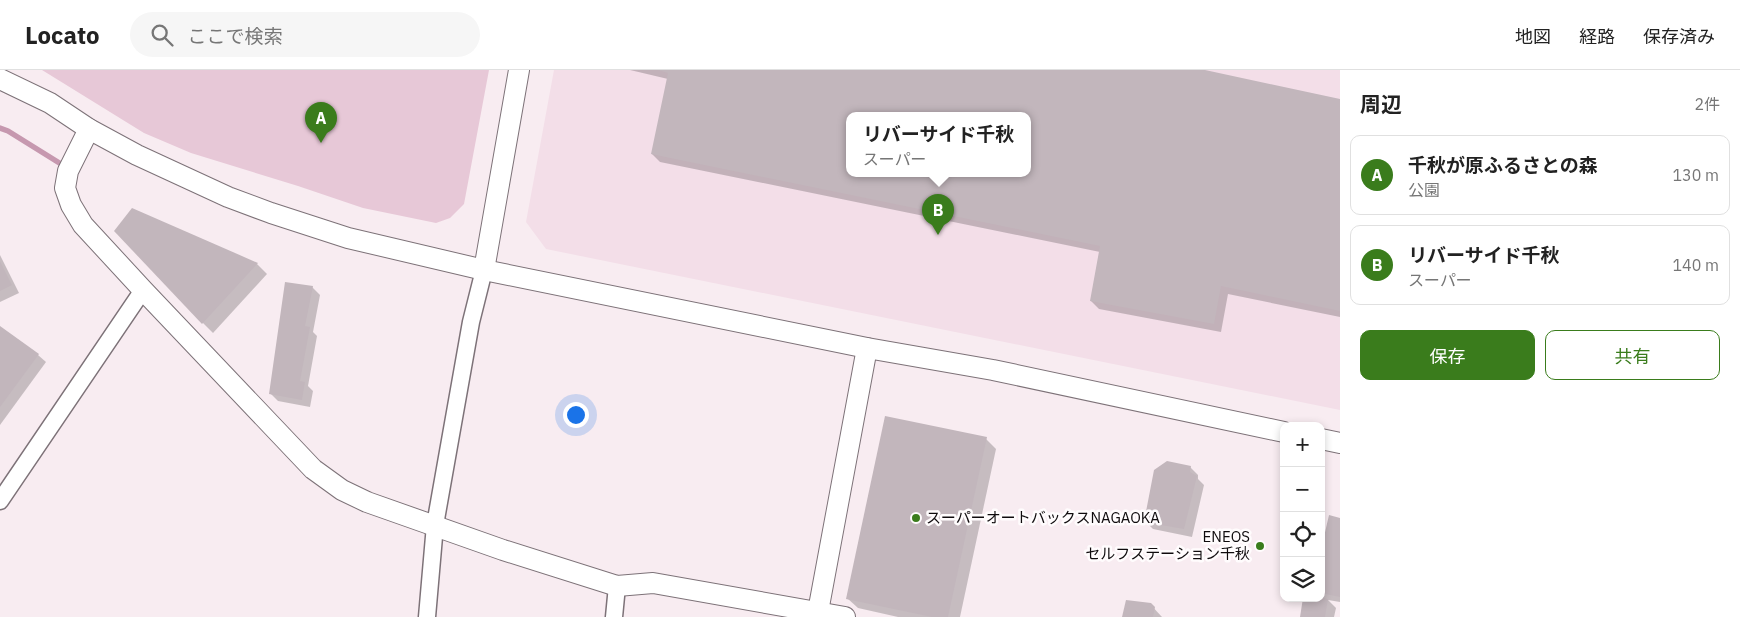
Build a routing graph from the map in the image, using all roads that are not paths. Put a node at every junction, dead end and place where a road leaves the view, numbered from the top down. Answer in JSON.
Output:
{"nodes":[{"id":1,"x":7,"y":70,"type":"edge"},
{"id":2,"x":519,"y":70,"type":"edge"},
{"id":3,"x":0,"y":79,"type":"edge"},
{"id":4,"x":50,"y":103,"type":"junction"},
{"id":5,"x":89,"y":129,"type":"junction"},
{"id":6,"x":484,"y":270,"type":"junction"},
{"id":7,"x":143,"y":290,"type":"junction"},
{"id":8,"x":867,"y":348,"type":"junction"},
{"id":9,"x":1280,"y":431,"type":"edge"},
{"id":10,"x":1325,"y":440,"type":"edge"},
{"id":11,"x":1340,"y":443,"type":"edge"},
{"id":12,"x":0,"y":501,"type":"edge"},
{"id":13,"x":435,"y":526,"type":"junction"},
{"id":14,"x":617,"y":586,"type":"junction"},
{"id":15,"x":817,"y":615,"type":"edge"},
{"id":16,"x":427,"y":617,"type":"edge"},
{"id":17,"x":614,"y":617,"type":"edge"},
{"id":18,"x":845,"y":617,"type":"edge"}],
"edges":[{"from":1,"to":4,"type":"street"},
{"from":2,"to":6,"type":"street"},
{"from":3,"to":4,"type":"street"},
{"from":4,"to":5,"type":"street"},
{"from":5,"to":6,"type":"street"},
{"from":5,"to":7,"type":"street"},
{"from":6,"to":8,"type":"street"},
{"from":6,"to":13,"type":"street"},
{"from":7,"to":12,"type":"street"},
{"from":7,"to":13,"type":"street"},
{"from":8,"to":9,"type":"street"},
{"from":8,"to":15,"type":"street"},
{"from":10,"to":11,"type":"street"},
{"from":13,"to":14,"type":"street"},
{"from":13,"to":16,"type":"street"},
{"from":14,"to":15,"type":"street"},
{"from":14,"to":17,"type":"street"},
{"from":15,"to":18,"type":"street"}]}
